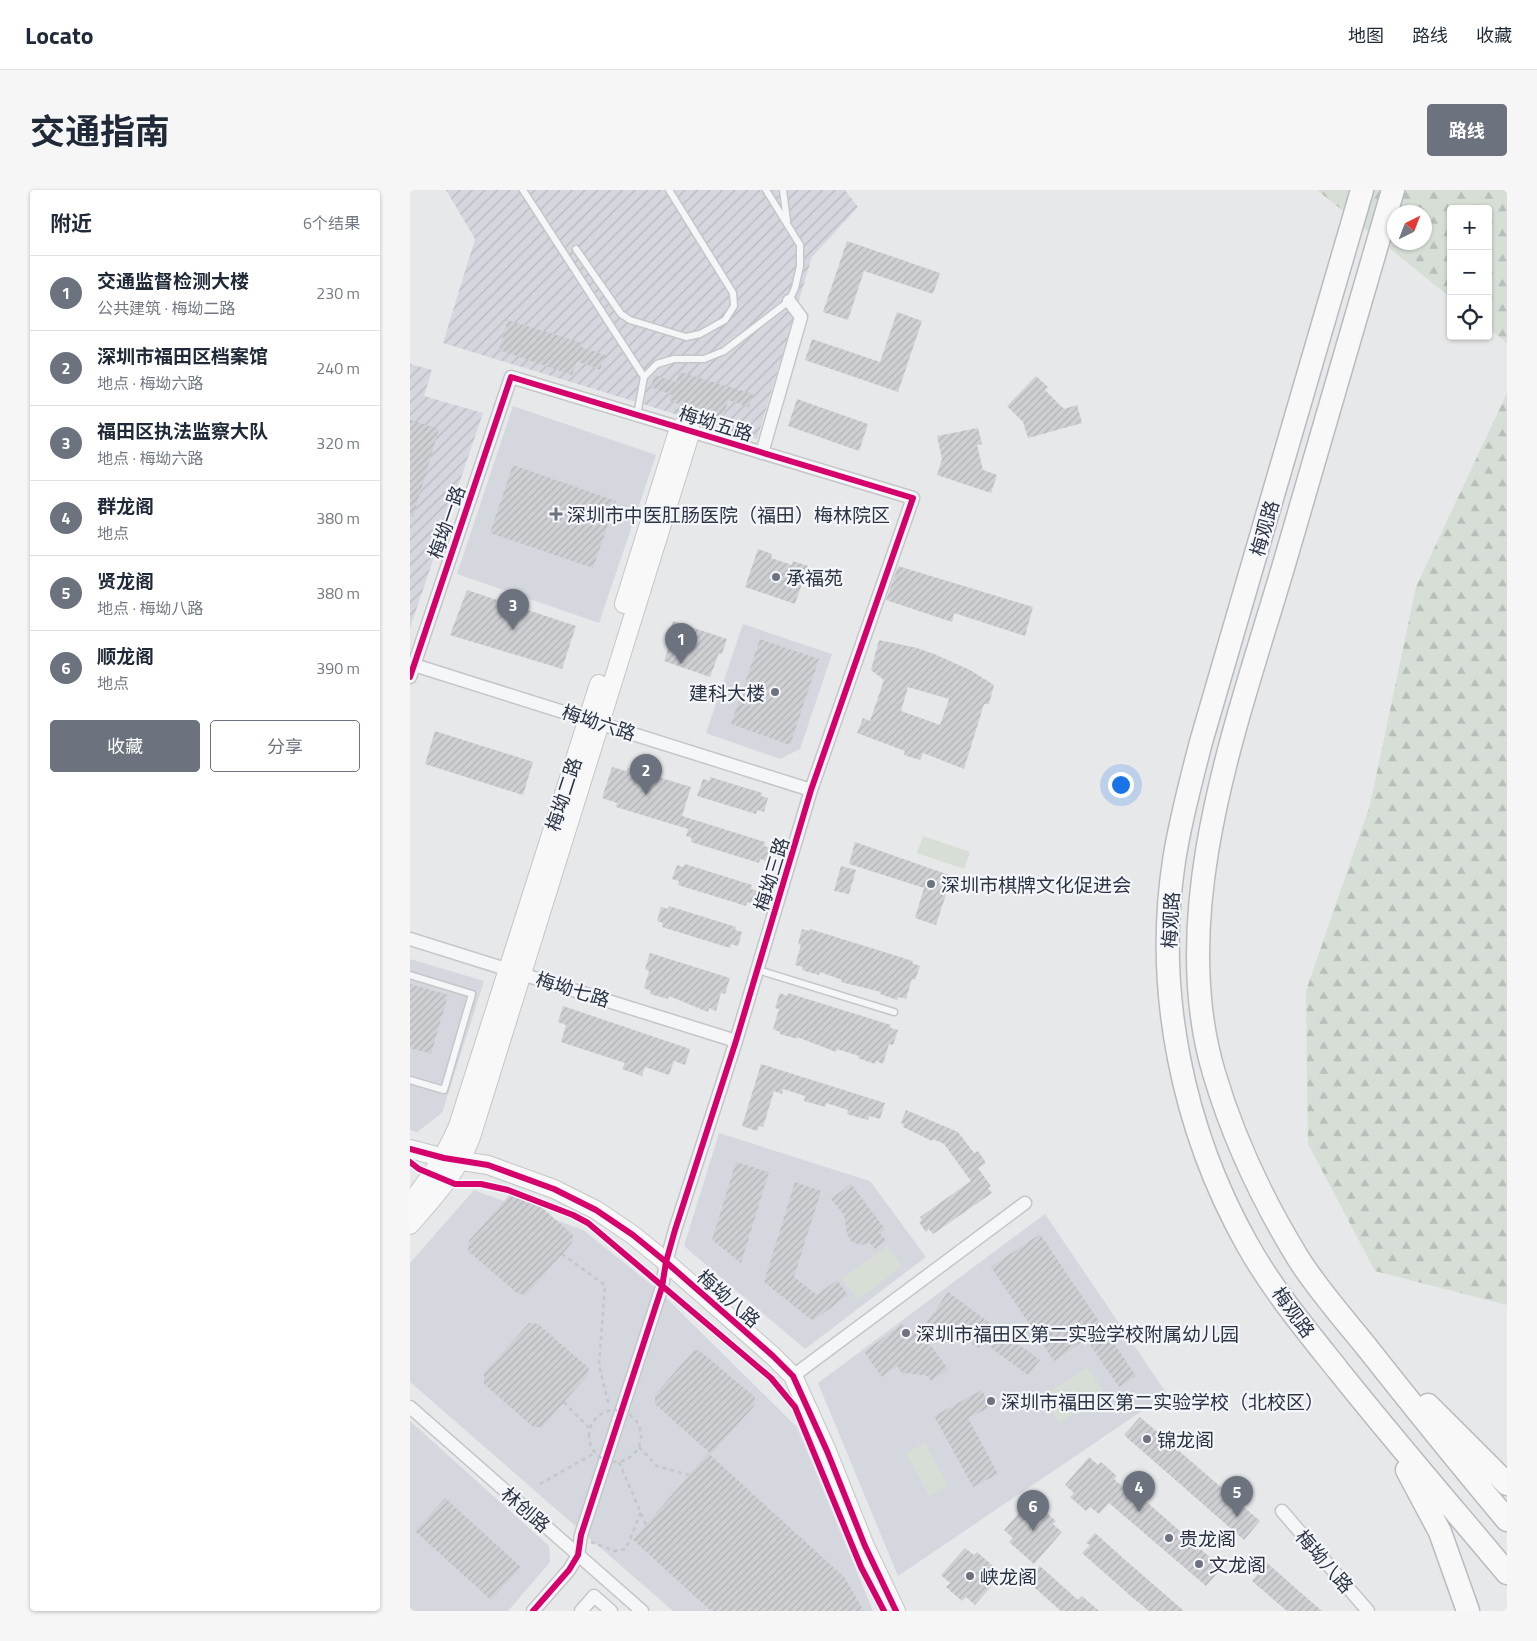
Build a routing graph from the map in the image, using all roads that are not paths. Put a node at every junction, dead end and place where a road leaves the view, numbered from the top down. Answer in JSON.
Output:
{"nodes":[{"id":1,"x":524,"y":190,"type":"edge"},
{"id":2,"x":669,"y":190,"type":"edge"},
{"id":3,"x":766,"y":190,"type":"edge"},
{"id":4,"x":783,"y":190,"type":"edge"},
{"id":5,"x":1362,"y":190,"type":"edge"},
{"id":6,"x":1393,"y":190,"type":"edge"},
{"id":7,"x":787,"y":224,"type":"junction"},
{"id":8,"x":576,"y":249,"type":"dead end"},
{"id":9,"x":789,"y":301,"type":"junction"},
{"id":10,"x":511,"y":377,"type":"joint"},
{"id":11,"x":644,"y":378,"type":"junction"},
{"id":12,"x":637,"y":415,"type":"junction"},
{"id":13,"x":685,"y":430,"type":"junction"},
{"id":14,"x":762,"y":452,"type":"junction"},
{"id":15,"x":913,"y":498,"type":"joint"},
{"id":16,"x":414,"y":664,"type":"junction"},
{"id":17,"x":410,"y":677,"type":"edge"},
{"id":18,"x":594,"y":720,"type":"junction"},
{"id":19,"x":811,"y":790,"type":"junction"},
{"id":20,"x":410,"y":939,"type":"edge"},
{"id":21,"x":758,"y":970,"type":"junction"},
{"id":22,"x":514,"y":971,"type":"junction"},
{"id":23,"x":410,"y":975,"type":"edge"},
{"id":24,"x":894,"y":1012,"type":"dead end"},
{"id":25,"x":736,"y":1041,"type":"junction"},
{"id":26,"x":410,"y":1080,"type":"edge"},
{"id":27,"x":410,"y":1149,"type":"edge"},
{"id":28,"x":444,"y":1158,"type":"junction"},
{"id":29,"x":461,"y":1160,"type":"junction"},
{"id":30,"x":410,"y":1203,"type":"edge"},
{"id":31,"x":1025,"y":1203,"type":"dead end"},
{"id":32,"x":410,"y":1225,"type":"edge"},
{"id":33,"x":666,"y":1262,"type":"junction"},
{"id":34,"x":1346,"y":1322,"type":"junction"},
{"id":35,"x":793,"y":1376,"type":"junction"},
{"id":36,"x":1358,"y":1396,"type":"junction"},
{"id":37,"x":410,"y":1407,"type":"edge"},
{"id":38,"x":1507,"y":1484,"type":"edge"},
{"id":39,"x":1282,"y":1511,"type":"dead end"},
{"id":40,"x":1507,"y":1520,"type":"edge"},
{"id":41,"x":578,"y":1555,"type":"junction"},
{"id":42,"x":1507,"y":1572,"type":"edge"},
{"id":43,"x":533,"y":1611,"type":"edge"},
{"id":44,"x":581,"y":1611,"type":"edge"},
{"id":45,"x":611,"y":1611,"type":"edge"},
{"id":46,"x":642,"y":1611,"type":"edge"},
{"id":47,"x":896,"y":1611,"type":"edge"},
{"id":48,"x":1368,"y":1611,"type":"edge"},
{"id":49,"x":1468,"y":1611,"type":"edge"}],
"edges":[{"from":1,"to":11,"type":"lane"},
{"from":2,"to":8,"type":"lane"},
{"from":3,"to":7,"type":"lane"},
{"from":4,"to":7,"type":"lane"},
{"from":5,"to":36,"type":"highway","name":"梅观路"},
{"from":6,"to":34,"type":"highway","name":"梅观路"},
{"from":7,"to":9,"type":"lane"},
{"from":9,"to":11,"type":"lane"},
{"from":9,"to":14,"type":"street"},
{"from":10,"to":12,"type":"street","name":"梅坳五路"},
{"from":10,"to":16,"type":"street","name":"梅坳一路"},
{"from":11,"to":12,"type":"lane"},
{"from":12,"to":13,"type":"street","name":"梅坳五路"},
{"from":13,"to":14,"type":"street","name":"梅坳五路"},
{"from":13,"to":18,"type":"street","name":"梅坳二路"},
{"from":14,"to":15,"type":"street","name":"梅坳五路"},
{"from":15,"to":19,"type":"street","name":"梅坳三路"},
{"from":16,"to":17,"type":"street","name":"梅坳一路"},
{"from":16,"to":18,"type":"street","name":"梅坳六路"},
{"from":18,"to":19,"type":"street","name":"梅坳六路"},
{"from":18,"to":22,"type":"street","name":"梅坳二路"},
{"from":19,"to":21,"type":"street","name":"梅坳三路"},
{"from":20,"to":22,"type":"street","name":"梅坳七路"},
{"from":21,"to":24,"type":"lane"},
{"from":21,"to":25,"type":"street","name":"梅坳三路"},
{"from":22,"to":25,"type":"street","name":"梅坳七路"},
{"from":22,"to":28,"type":"street","name":"梅坳二路"},
{"from":22,"to":29,"type":"street","name":"梅坳二路"},
{"from":23,"to":26,"type":"lane"},
{"from":25,"to":33,"type":"street","name":"梅坳三路"},
{"from":27,"to":28,"type":"street","name":"梅坳八路"},
{"from":28,"to":29,"type":"street","name":"梅坳八路"},
{"from":28,"to":30,"type":"street","name":"梅坳二路"},
{"from":29,"to":32,"type":"street","name":"梅坳二路"},
{"from":29,"to":33,"type":"street","name":"梅坳八路"},
{"from":31,"to":35,"type":"street"},
{"from":33,"to":35,"type":"street","name":"梅坳八路"},
{"from":33,"to":41,"type":"street","name":"梅坳三路"},
{"from":34,"to":38,"type":"highway"},
{"from":34,"to":40,"type":"highway","name":"梅观路"},
{"from":35,"to":47,"type":"street","name":"梅坳八路"},
{"from":36,"to":42,"type":"highway","name":"梅观路"},
{"from":36,"to":49,"type":"highway"},
{"from":37,"to":41,"type":"street","name":"林创路"},
{"from":39,"to":48,"type":"street","name":"梅坳八路"},
{"from":41,"to":43,"type":"street"},
{"from":41,"to":46,"type":"street","name":"林创路"},
{"from":44,"to":45,"type":"street"}]}
